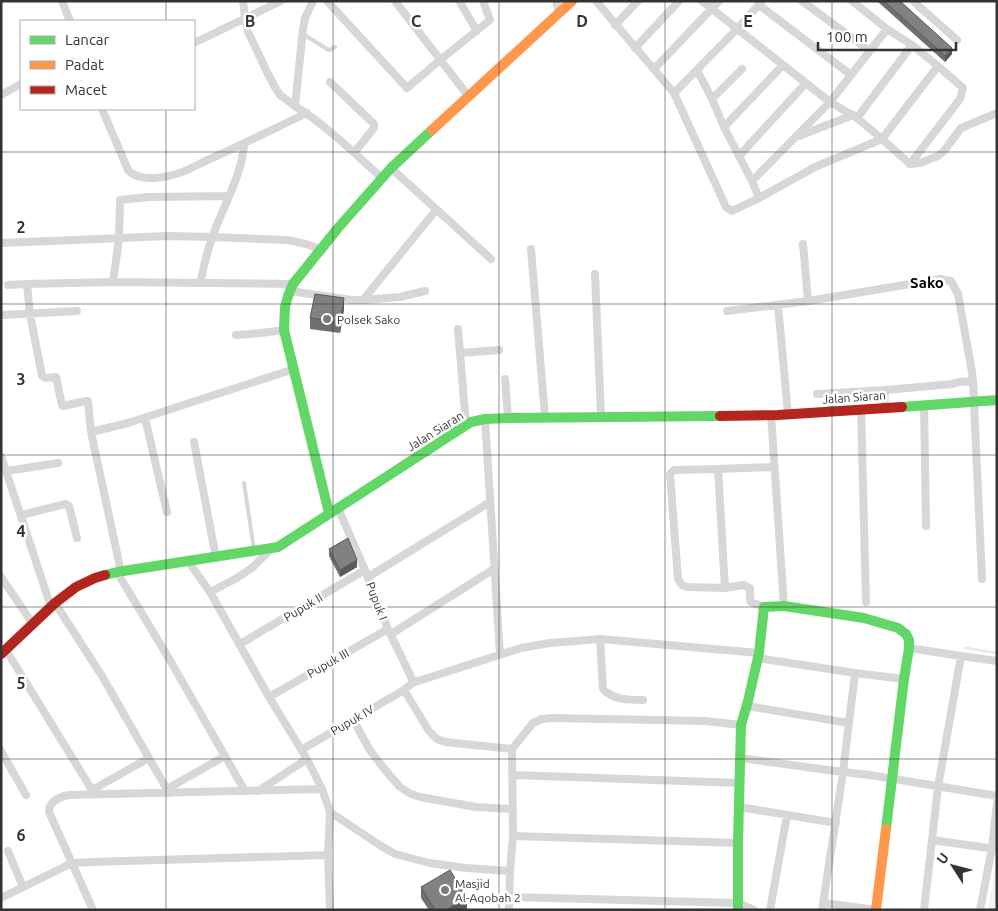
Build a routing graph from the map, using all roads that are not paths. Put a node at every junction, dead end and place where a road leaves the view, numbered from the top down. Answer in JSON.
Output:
{"nodes":[{"id":1,"x":62,"y":1,"type":"edge"},
{"id":2,"x":243,"y":1,"type":"edge"},
{"id":3,"x":281,"y":1,"type":"edge"},
{"id":4,"x":313,"y":1,"type":"edge"},
{"id":5,"x":327,"y":1,"type":"edge"},
{"id":6,"x":395,"y":1,"type":"edge"},
{"id":7,"x":459,"y":1,"type":"edge"},
{"id":8,"x":483,"y":1,"type":"edge"},
{"id":9,"x":556,"y":1,"type":"edge"},
{"id":10,"x":572,"y":1,"type":"edge"},
{"id":11,"x":596,"y":1,"type":"edge"},
{"id":12,"x":638,"y":1,"type":"edge"},
{"id":13,"x":679,"y":1,"type":"edge"},
{"id":14,"x":702,"y":1,"type":"edge"},
{"id":15,"x":719,"y":1,"type":"edge"},
{"id":16,"x":802,"y":1,"type":"edge"},
{"id":17,"x":852,"y":1,"type":"edge"},
{"id":18,"x":913,"y":1,"type":"edge"},
{"id":19,"x":761,"y":3,"type":"edge"},
{"id":20,"x":712,"y":9,"type":"junction"},
{"id":21,"x":558,"y":13,"type":"junction"},
{"id":22,"x":245,"y":18,"type":"junction"},
{"id":23,"x":70,"y":20,"type":"edge"},
{"id":24,"x":616,"y":25,"type":"junction"},
{"id":25,"x":737,"y":29,"type":"junction"},
{"id":26,"x":887,"y":29,"type":"junction"},
{"id":27,"x":477,"y":31,"type":"junction"},
{"id":28,"x":303,"y":34,"type":"junction"},
{"id":29,"x":957,"y":40,"type":"dead end"},
{"id":30,"x":195,"y":43,"type":"edge"},
{"id":31,"x":912,"y":45,"type":"junction"},
{"id":32,"x":336,"y":47,"type":"dead end"},
{"id":33,"x":635,"y":48,"type":"junction"},
{"id":34,"x":870,"y":51,"type":"junction"},
{"id":35,"x":440,"y":60,"type":"junction"},
{"id":36,"x":783,"y":65,"type":"junction"},
{"id":37,"x":938,"y":66,"type":"junction"},
{"id":38,"x":654,"y":69,"type":"junction"},
{"id":39,"x":697,"y":70,"type":"junction"},
{"id":40,"x":742,"y":70,"type":"dead end"},
{"id":41,"x":851,"y":74,"type":"junction"},
{"id":42,"x":330,"y":82,"type":"dead end"},
{"id":43,"x":806,"y":83,"type":"junction"},
{"id":44,"x":20,"y":85,"type":"edge"},
{"id":45,"x":674,"y":93,"type":"junction"},
{"id":46,"x":1,"y":95,"type":"edge"},
{"id":47,"x":469,"y":97,"type":"junction"},
{"id":48,"x":712,"y":99,"type":"junction"},
{"id":49,"x":830,"y":102,"type":"junction"},
{"id":50,"x":295,"y":106,"type":"junction"},
{"id":51,"x":102,"y":110,"type":"edge"},
{"id":52,"x":307,"y":113,"type":"junction"},
{"id":53,"x":997,"y":114,"type":"edge"},
{"id":54,"x":855,"y":117,"type":"junction"},
{"id":55,"x":724,"y":127,"type":"junction"},
{"id":56,"x":797,"y":137,"type":"junction"},
{"id":57,"x":882,"y":139,"type":"junction"},
{"id":58,"x":244,"y":144,"type":"junction"},
{"id":59,"x":354,"y":153,"type":"junction"},
{"id":60,"x":739,"y":156,"type":"junction"},
{"id":61,"x":910,"y":164,"type":"junction"},
{"id":62,"x":391,"y":168,"type":"junction"},
{"id":63,"x":382,"y":178,"type":"junction"},
{"id":64,"x":752,"y":181,"type":"junction"},
{"id":65,"x":229,"y":196,"type":"junction"},
{"id":66,"x":759,"y":198,"type":"junction"},
{"id":67,"x":436,"y":210,"type":"junction"},
{"id":68,"x":212,"y":237,"type":"junction"},
{"id":69,"x":119,"y":239,"type":"junction"},
{"id":70,"x":1,"y":243,"type":"edge"},
{"id":71,"x":803,"y":244,"type":"dead end"},
{"id":72,"x":531,"y":249,"type":"dead end"},
{"id":73,"x":322,"y":250,"type":"junction"},
{"id":74,"x":491,"y":259,"type":"dead end"},
{"id":75,"x":595,"y":274,"type":"dead end"},
{"id":76,"x":113,"y":282,"type":"junction"},
{"id":77,"x":200,"y":283,"type":"junction"},
{"id":78,"x":27,"y":284,"type":"junction"},
{"id":79,"x":8,"y":285,"type":"dead end"},
{"id":80,"x":291,"y":287,"type":"junction"},
{"id":81,"x":425,"y":292,"type":"dead end"},
{"id":82,"x":363,"y":300,"type":"junction"},
{"id":83,"x":808,"y":301,"type":"junction"},
{"id":84,"x":778,"y":305,"type":"junction"},
{"id":85,"x":77,"y":311,"type":"dead end"},
{"id":86,"x":727,"y":311,"type":"dead end"},
{"id":87,"x":1,"y":314,"type":"edge"},
{"id":88,"x":30,"y":314,"type":"junction"},
{"id":89,"x":458,"y":329,"type":"dead end"},
{"id":90,"x":284,"y":330,"type":"junction"},
{"id":91,"x":236,"y":335,"type":"dead end"},
{"id":92,"x":498,"y":350,"type":"dead end"},
{"id":93,"x":460,"y":353,"type":"junction"},
{"id":94,"x":294,"y":369,"type":"junction"},
{"id":95,"x":506,"y":380,"type":"dead end"},
{"id":96,"x":973,"y":381,"type":"junction"},
{"id":97,"x":885,"y":390,"type":"junction"},
{"id":98,"x":831,"y":393,"type":"junction"},
{"id":99,"x":817,"y":394,"type":"dead end"},
{"id":100,"x":997,"y":400,"type":"edge"},
{"id":101,"x":974,"y":401,"type":"junction"},
{"id":102,"x":924,"y":405,"type":"junction"},
{"id":103,"x":884,"y":408,"type":"junction"},
{"id":104,"x":861,"y":409,"type":"junction"},
{"id":105,"x":832,"y":411,"type":"junction"},
{"id":106,"x":788,"y":414,"type":"junction"},
{"id":107,"x":771,"y":415,"type":"junction"},
{"id":108,"x":601,"y":416,"type":"junction"},
{"id":109,"x":545,"y":417,"type":"junction"},
{"id":110,"x":145,"y":418,"type":"junction"},
{"id":111,"x":508,"y":418,"type":"junction"},
{"id":112,"x":484,"y":419,"type":"junction"},
{"id":113,"x":466,"y":425,"type":"junction"},
{"id":114,"x":91,"y":432,"type":"junction"},
{"id":115,"x":194,"y":442,"type":"dead end"},
{"id":116,"x":1,"y":456,"type":"edge"},
{"id":117,"x":58,"y":463,"type":"dead end"},
{"id":118,"x":773,"y":467,"type":"junction"},
{"id":119,"x":718,"y":469,"type":"junction"},
{"id":120,"x":7,"y":471,"type":"junction"},
{"id":121,"x":244,"y":483,"type":"dead end"},
{"id":122,"x":490,"y":502,"type":"junction"},
{"id":123,"x":334,"y":511,"type":"junction"},
{"id":124,"x":167,"y":512,"type":"dead end"},
{"id":125,"x":21,"y":515,"type":"junction"},
{"id":126,"x":926,"y":526,"type":"dead end"},
{"id":127,"x":77,"y":538,"type":"dead end"},
{"id":128,"x":271,"y":549,"type":"junction"},
{"id":129,"x":254,"y":552,"type":"junction"},
{"id":130,"x":216,"y":558,"type":"junction"},
{"id":131,"x":188,"y":561,"type":"junction"},
{"id":132,"x":494,"y":569,"type":"junction"},
{"id":133,"x":119,"y":572,"type":"junction"},
{"id":134,"x":367,"y":573,"type":"junction"},
{"id":135,"x":1,"y":577,"type":"edge"},
{"id":136,"x":982,"y":579,"type":"dead end"},
{"id":137,"x":725,"y":588,"type":"junction"},
{"id":138,"x":210,"y":592,"type":"junction"},
{"id":139,"x":866,"y":602,"type":"dead end"},
{"id":140,"x":53,"y":605,"type":"junction"},
{"id":141,"x":784,"y":606,"type":"junction"},
{"id":142,"x":764,"y":607,"type":"junction"},
{"id":143,"x":33,"y":624,"type":"junction"},
{"id":144,"x":389,"y":632,"type":"junction"},
{"id":145,"x":600,"y":639,"type":"junction"},
{"id":146,"x":240,"y":644,"type":"junction"},
{"id":147,"x":909,"y":648,"type":"junction"},
{"id":148,"x":4,"y":652,"type":"edge"},
{"id":149,"x":500,"y":654,"type":"junction"},
{"id":150,"x":758,"y":655,"type":"junction"},
{"id":151,"x":961,"y":656,"type":"junction"},
{"id":152,"x":997,"y":660,"type":"edge"},
{"id":153,"x":855,"y":673,"type":"junction"},
{"id":154,"x":904,"y":678,"type":"junction"},
{"id":155,"x":412,"y":683,"type":"junction"},
{"id":156,"x":404,"y":690,"type":"junction"},
{"id":157,"x":269,"y":697,"type":"junction"},
{"id":158,"x":643,"y":700,"type":"dead end"},
{"id":159,"x":747,"y":706,"type":"junction"},
{"id":160,"x":353,"y":719,"type":"junction"},
{"id":161,"x":850,"y":723,"type":"junction"},
{"id":162,"x":741,"y":725,"type":"junction"},
{"id":163,"x":512,"y":749,"type":"junction"},
{"id":164,"x":301,"y":750,"type":"junction"},
{"id":165,"x":1,"y":751,"type":"edge"},
{"id":166,"x":225,"y":756,"type":"junction"},
{"id":167,"x":149,"y":758,"type":"junction"},
{"id":168,"x":740,"y":758,"type":"junction"},
{"id":169,"x":307,"y":760,"type":"junction"},
{"id":170,"x":844,"y":772,"type":"junction"},
{"id":171,"x":513,"y":775,"type":"junction"},
{"id":172,"x":892,"y":778,"type":"junction"},
{"id":173,"x":740,"y":783,"type":"junction"},
{"id":174,"x":938,"y":787,"type":"junction"},
{"id":175,"x":322,"y":789,"type":"junction"},
{"id":176,"x":168,"y":791,"type":"junction"},
{"id":177,"x":245,"y":791,"type":"junction"},
{"id":178,"x":258,"y":791,"type":"junction"},
{"id":179,"x":92,"y":792,"type":"junction"},
{"id":180,"x":26,"y":795,"type":"dead end"},
{"id":181,"x":997,"y":796,"type":"edge"},
{"id":182,"x":997,"y":803,"type":"edge"},
{"id":183,"x":739,"y":807,"type":"junction"},
{"id":184,"x":512,"y":809,"type":"junction"},
{"id":185,"x":330,"y":812,"type":"junction"},
{"id":186,"x":787,"y":815,"type":"junction"},
{"id":187,"x":836,"y":822,"type":"junction"},
{"id":188,"x":513,"y":836,"type":"junction"},
{"id":189,"x":932,"y":840,"type":"junction"},
{"id":190,"x":738,"y":843,"type":"junction"},
{"id":191,"x":994,"y":849,"type":"edge"},
{"id":192,"x":8,"y":851,"type":"dead end"},
{"id":193,"x":328,"y":855,"type":"junction"},
{"id":194,"x":72,"y":863,"type":"junction"},
{"id":195,"x":510,"y":871,"type":"junction"},
{"id":196,"x":23,"y":887,"type":"junction"},
{"id":197,"x":510,"y":897,"type":"junction"},
{"id":198,"x":1,"y":898,"type":"edge"},
{"id":199,"x":739,"y":906,"type":"edge"},
{"id":200,"x":823,"y":906,"type":"edge"},
{"id":201,"x":93,"y":910,"type":"edge"},
{"id":202,"x":330,"y":910,"type":"edge"},
{"id":203,"x":509,"y":910,"type":"edge"},
{"id":204,"x":754,"y":910,"type":"edge"},
{"id":205,"x":770,"y":910,"type":"edge"},
{"id":206,"x":876,"y":910,"type":"edge"},
{"id":207,"x":924,"y":910,"type":"edge"},
{"id":208,"x":980,"y":910,"type":"edge"}],
"edges":[{"from":1,"to":23,"type":"street"},
{"from":2,"to":22,"type":"street"},
{"from":3,"to":22,"type":"street"},
{"from":4,"to":28,"type":"street"},
{"from":5,"to":35,"type":"street"},
{"from":6,"to":35,"type":"street"},
{"from":7,"to":27,"type":"street"},
{"from":8,"to":27,"type":"street"},
{"from":9,"to":21,"type":"street"},
{"from":10,"to":21,"type":"street"},
{"from":11,"to":24,"type":"street"},
{"from":12,"to":24,"type":"street"},
{"from":13,"to":33,"type":"street"},
{"from":14,"to":20,"type":"street"},
{"from":15,"to":20,"type":"street"},
{"from":16,"to":34,"type":"street"},
{"from":17,"to":26,"type":"street"},
{"from":18,"to":29,"type":"street"},
{"from":19,"to":25,"type":"street"},
{"from":19,"to":41,"type":"street"},
{"from":20,"to":25,"type":"street"},
{"from":20,"to":38,"type":"street"},
{"from":21,"to":47,"type":"street"},
{"from":22,"to":30,"type":"street"},
{"from":22,"to":50,"type":"street"},
{"from":24,"to":33,"type":"street"},
{"from":25,"to":36,"type":"street"},
{"from":25,"to":39,"type":"street"},
{"from":26,"to":31,"type":"street"},
{"from":26,"to":34,"type":"street"},
{"from":27,"to":35,"type":"street"},
{"from":28,"to":32,"type":"lane"},
{"from":28,"to":50,"type":"street"},
{"from":31,"to":37,"type":"street"},
{"from":31,"to":54,"type":"street"},
{"from":33,"to":38,"type":"street"},
{"from":34,"to":41,"type":"street"},
{"from":35,"to":47,"type":"street"},
{"from":36,"to":43,"type":"street"},
{"from":36,"to":55,"type":"street"},
{"from":37,"to":57,"type":"street"},
{"from":37,"to":61,"type":"street"},
{"from":38,"to":45,"type":"street"},
{"from":39,"to":45,"type":"street"},
{"from":39,"to":48,"type":"street"},
{"from":40,"to":48,"type":"street"},
{"from":41,"to":49,"type":"street"},
{"from":42,"to":59,"type":"street"},
{"from":43,"to":49,"type":"street"},
{"from":43,"to":60,"type":"street"},
{"from":44,"to":46,"type":"street"},
{"from":45,"to":66,"type":"street"},
{"from":47,"to":62,"type":"street"},
{"from":48,"to":55,"type":"street"},
{"from":49,"to":54,"type":"street"},
{"from":49,"to":56,"type":"street"},
{"from":50,"to":52,"type":"street"},
{"from":51,"to":58,"type":"street"},
{"from":52,"to":58,"type":"street"},
{"from":52,"to":59,"type":"street"},
{"from":53,"to":61,"type":"street"},
{"from":54,"to":56,"type":"street"},
{"from":54,"to":57,"type":"street"},
{"from":55,"to":60,"type":"street"},
{"from":56,"to":64,"type":"street"},
{"from":57,"to":61,"type":"street"},
{"from":57,"to":66,"type":"street"},
{"from":58,"to":65,"type":"street"},
{"from":59,"to":63,"type":"street"},
{"from":60,"to":64,"type":"street"},
{"from":62,"to":63,"type":"street"},
{"from":62,"to":67,"type":"street"},
{"from":63,"to":73,"type":"street"},
{"from":64,"to":66,"type":"street"},
{"from":65,"to":68,"type":"street"},
{"from":65,"to":69,"type":"street"},
{"from":67,"to":74,"type":"street"},
{"from":67,"to":82,"type":"street"},
{"from":68,"to":69,"type":"street"},
{"from":68,"to":73,"type":"street"},
{"from":68,"to":77,"type":"street"},
{"from":69,"to":70,"type":"street"},
{"from":69,"to":76,"type":"street"},
{"from":71,"to":83,"type":"street"},
{"from":72,"to":109,"type":"street"},
{"from":73,"to":80,"type":"street"},
{"from":75,"to":108,"type":"street"},
{"from":76,"to":77,"type":"street"},
{"from":76,"to":78,"type":"street"},
{"from":77,"to":80,"type":"street"},
{"from":78,"to":79,"type":"street"},
{"from":78,"to":88,"type":"street"},
{"from":80,"to":82,"type":"street"},
{"from":80,"to":90,"type":"street"},
{"from":81,"to":82,"type":"street"},
{"from":83,"to":84,"type":"street"},
{"from":83,"to":96,"type":"street"},
{"from":84,"to":86,"type":"street"},
{"from":84,"to":106,"type":"street"},
{"from":85,"to":88,"type":"street"},
{"from":87,"to":88,"type":"street"},
{"from":88,"to":114,"type":"street"},
{"from":89,"to":93,"type":"street"},
{"from":90,"to":91,"type":"street"},
{"from":90,"to":94,"type":"street"},
{"from":92,"to":93,"type":"street"},
{"from":93,"to":113,"type":"street"},
{"from":94,"to":110,"type":"street"},
{"from":94,"to":123,"type":"street"},
{"from":95,"to":111,"type":"street"},
{"from":96,"to":97,"type":"street"},
{"from":96,"to":101,"type":"street"},
{"from":97,"to":98,"type":"street"},
{"from":97,"to":103,"type":"street"},
{"from":98,"to":99,"type":"street"},
{"from":98,"to":105,"type":"street"},
{"from":100,"to":101,"type":"street","name":"Jalan Siaran"},
{"from":101,"to":102,"type":"street","name":"Jalan Siaran"},
{"from":101,"to":136,"type":"street"},
{"from":102,"to":103,"type":"street","name":"Jalan Siaran"},
{"from":102,"to":126,"type":"street"},
{"from":103,"to":104,"type":"street","name":"Jalan Siaran"},
{"from":104,"to":105,"type":"street","name":"Jalan Siaran"},
{"from":104,"to":139,"type":"street"},
{"from":105,"to":106,"type":"street","name":"Jalan Siaran"},
{"from":106,"to":107,"type":"street","name":"Jalan Siaran"},
{"from":107,"to":108,"type":"street","name":"Jalan Siaran"},
{"from":107,"to":118,"type":"street"},
{"from":108,"to":109,"type":"street","name":"Jalan Siaran"},
{"from":109,"to":111,"type":"street","name":"Jalan Siaran"},
{"from":110,"to":114,"type":"street"},
{"from":110,"to":124,"type":"street"},
{"from":111,"to":112,"type":"street","name":"Jalan Siaran"},
{"from":112,"to":113,"type":"street","name":"Jalan Siaran"},
{"from":112,"to":122,"type":"street"},
{"from":113,"to":123,"type":"street","name":"Jalan Siaran"},
{"from":114,"to":133,"type":"street"},
{"from":115,"to":130,"type":"street"},
{"from":116,"to":120,"type":"street"},
{"from":117,"to":120,"type":"street"},
{"from":118,"to":119,"type":"street"},
{"from":118,"to":141,"type":"street"},
{"from":119,"to":137,"type":"street"},
{"from":119,"to":137,"type":"street"},
{"from":120,"to":125,"type":"street"},
{"from":121,"to":129,"type":"lane"},
{"from":122,"to":132,"type":"street"},
{"from":122,"to":134,"type":"street","name":"Pupuk II"},
{"from":123,"to":128,"type":"street","name":"Jalan Siaran"},
{"from":123,"to":134,"type":"street","name":"Pupuk I"},
{"from":125,"to":127,"type":"street"},
{"from":125,"to":140,"type":"street"},
{"from":128,"to":129,"type":"street","name":"Jalan Siaran"},
{"from":128,"to":138,"type":"street"},
{"from":129,"to":130,"type":"street","name":"Jalan Siaran"},
{"from":130,"to":131,"type":"street","name":"Jalan Siaran"},
{"from":131,"to":133,"type":"street","name":"Jalan Siaran"},
{"from":131,"to":138,"type":"street"},
{"from":132,"to":144,"type":"street","name":"Pupuk III"},
{"from":132,"to":149,"type":"street"},
{"from":133,"to":140,"type":"street","name":"Jalan Siaran"},
{"from":133,"to":166,"type":"street"},
{"from":134,"to":144,"type":"street","name":"Pupuk I"},
{"from":134,"to":146,"type":"street","name":"Pupuk II"},
{"from":135,"to":143,"type":"street"},
{"from":137,"to":142,"type":"street"},
{"from":138,"to":146,"type":"street"},
{"from":140,"to":143,"type":"street","name":"Jalan Siaran"},
{"from":140,"to":167,"type":"street"},
{"from":141,"to":142,"type":"street"},
{"from":141,"to":147,"type":"street"},
{"from":142,"to":150,"type":"street"},
{"from":143,"to":148,"type":"street","name":"Jalan Siaran"},
{"from":144,"to":155,"type":"street","name":"Pupuk I"},
{"from":144,"to":157,"type":"street","name":"Pupuk III"},
{"from":145,"to":149,"type":"street"},
{"from":145,"to":150,"type":"street"},
{"from":145,"to":158,"type":"street"},
{"from":146,"to":157,"type":"street"},
{"from":147,"to":151,"type":"street"},
{"from":147,"to":154,"type":"street"},
{"from":148,"to":179,"type":"street"},
{"from":149,"to":155,"type":"street"},
{"from":150,"to":153,"type":"street"},
{"from":150,"to":159,"type":"street"},
{"from":151,"to":152,"type":"street"},
{"from":151,"to":174,"type":"street"},
{"from":153,"to":154,"type":"street"},
{"from":153,"to":161,"type":"street"},
{"from":154,"to":172,"type":"street"},
{"from":155,"to":156,"type":"street"},
{"from":156,"to":160,"type":"street","name":"Pupuk IV"},
{"from":156,"to":163,"type":"street"},
{"from":157,"to":164,"type":"street"},
{"from":159,"to":161,"type":"street"},
{"from":159,"to":162,"type":"street"},
{"from":160,"to":164,"type":"street","name":"Pupuk IV"},
{"from":160,"to":184,"type":"street"},
{"from":161,"to":170,"type":"street"},
{"from":162,"to":163,"type":"street"},
{"from":162,"to":168,"type":"street"},
{"from":163,"to":171,"type":"street"},
{"from":164,"to":169,"type":"street"},
{"from":165,"to":180,"type":"street"},
{"from":166,"to":176,"type":"street"},
{"from":166,"to":177,"type":"street"},
{"from":167,"to":176,"type":"street"},
{"from":167,"to":179,"type":"street"},
{"from":168,"to":170,"type":"street"},
{"from":168,"to":173,"type":"street"},
{"from":169,"to":175,"type":"street"},
{"from":169,"to":178,"type":"street"},
{"from":170,"to":172,"type":"street"},
{"from":170,"to":187,"type":"street"},
{"from":171,"to":173,"type":"street"},
{"from":171,"to":184,"type":"street"},
{"from":172,"to":174,"type":"street"},
{"from":172,"to":206,"type":"street"},
{"from":173,"to":183,"type":"street"},
{"from":174,"to":181,"type":"street"},
{"from":174,"to":189,"type":"street"},
{"from":175,"to":178,"type":"street"},
{"from":175,"to":185,"type":"street"},
{"from":176,"to":177,"type":"street"},
{"from":176,"to":179,"type":"street"},
{"from":177,"to":178,"type":"street"},
{"from":179,"to":194,"type":"street"},
{"from":182,"to":191,"type":"street"},
{"from":183,"to":186,"type":"street"},
{"from":183,"to":190,"type":"street"},
{"from":184,"to":188,"type":"street"},
{"from":185,"to":193,"type":"street"},
{"from":185,"to":195,"type":"street"},
{"from":186,"to":187,"type":"street"},
{"from":186,"to":205,"type":"street"},
{"from":187,"to":200,"type":"street"},
{"from":188,"to":190,"type":"street"},
{"from":188,"to":195,"type":"street"},
{"from":189,"to":191,"type":"street"},
{"from":189,"to":207,"type":"street"},
{"from":190,"to":199,"type":"street"},
{"from":191,"to":208,"type":"street"},
{"from":192,"to":196,"type":"street"},
{"from":193,"to":194,"type":"street"},
{"from":193,"to":202,"type":"street"},
{"from":194,"to":196,"type":"street"},
{"from":194,"to":201,"type":"street"},
{"from":195,"to":197,"type":"street"},
{"from":196,"to":198,"type":"street"},
{"from":197,"to":199,"type":"street"},
{"from":197,"to":203,"type":"street"},
{"from":199,"to":204,"type":"street"},
{"from":200,"to":206,"type":"street"}]}
